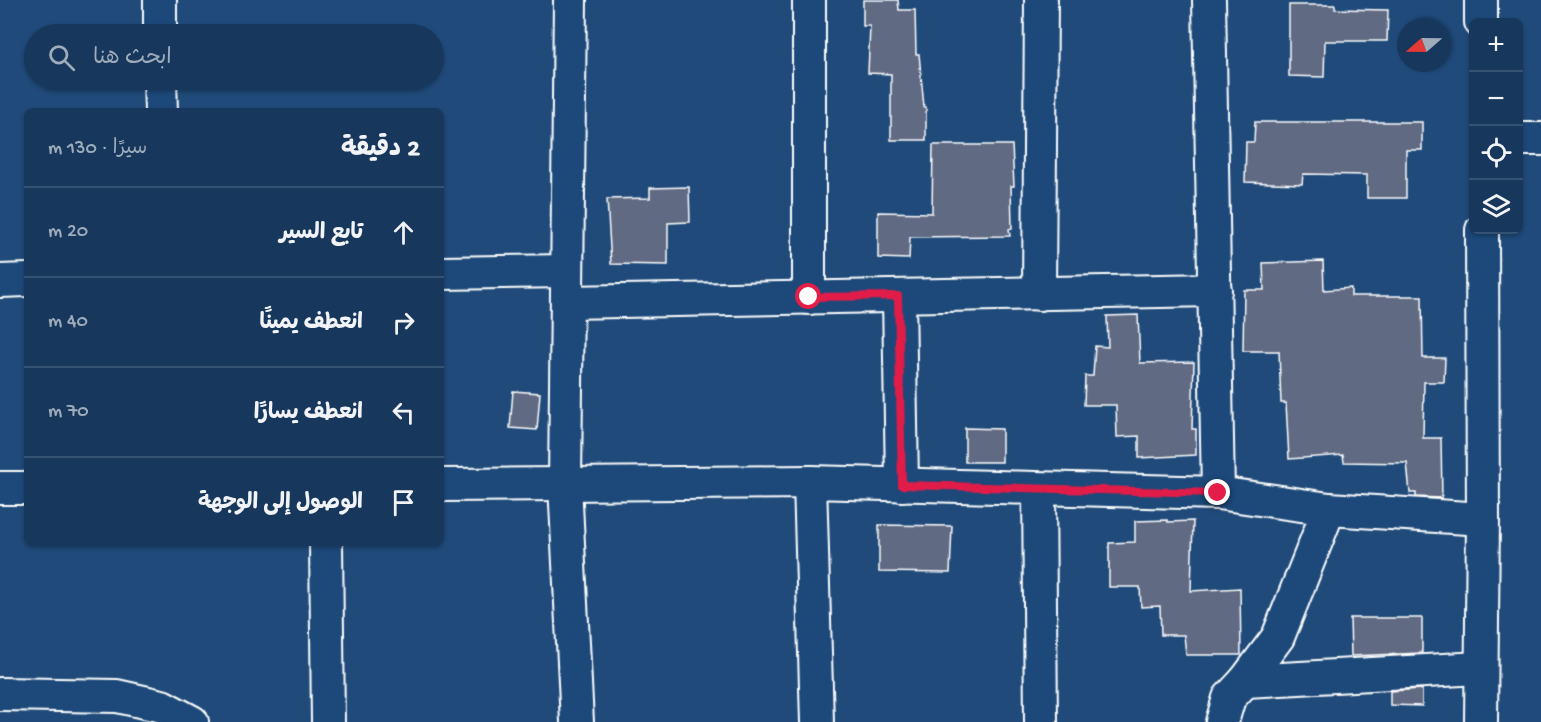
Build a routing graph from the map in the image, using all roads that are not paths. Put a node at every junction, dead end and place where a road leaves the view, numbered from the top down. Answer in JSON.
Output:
{"nodes":[{"id":1,"x":160,"y":0,"type":"edge"},
{"id":2,"x":570,"y":0,"type":"edge"},
{"id":3,"x":809,"y":0,"type":"edge"},
{"id":4,"x":1041,"y":0,"type":"edge"},
{"id":5,"x":1209,"y":0,"type":"edge"},
{"id":6,"x":1481,"y":0,"type":"edge"},
{"id":7,"x":1481,"y":18,"type":"edge"},
{"id":8,"x":160,"y":24,"type":"edge"},
{"id":9,"x":160,"y":90,"type":"edge"},
{"id":10,"x":160,"y":108,"type":"edge"},
{"id":11,"x":1523,"y":139,"type":"edge"},
{"id":12,"x":1541,"y":139,"type":"edge"},
{"id":13,"x":1482,"y":234,"type":"edge"},
{"id":14,"x":567,"y":271,"type":"junction"},
{"id":15,"x":444,"y":273,"type":"edge"},
{"id":16,"x":24,"y":280,"type":"edge"},
{"id":17,"x":0,"y":281,"type":"edge"},
{"id":18,"x":1215,"y":290,"type":"junction"},
{"id":19,"x":1039,"y":294,"type":"junction"},
{"id":20,"x":898,"y":296,"type":"junction"},
{"id":21,"x":809,"y":297,"type":"junction"},
{"id":22,"x":567,"y":302,"type":"junction"},
{"id":23,"x":810,"y":482,"type":"junction"},
{"id":24,"x":565,"y":484,"type":"junction"},
{"id":25,"x":444,"y":485,"type":"edge"},
{"id":26,"x":902,"y":485,"type":"junction"},
{"id":27,"x":0,"y":488,"type":"edge"},
{"id":28,"x":24,"y":488,"type":"edge"},
{"id":29,"x":1039,"y":489,"type":"junction"},
{"id":30,"x":1218,"y":493,"type":"junction"},
{"id":31,"x":1329,"y":509,"type":"junction"},
{"id":32,"x":1483,"y":519,"type":"junction"},
{"id":33,"x":326,"y":546,"type":"edge"},
{"id":34,"x":1480,"y":668,"type":"junction"},
{"id":35,"x":1245,"y":681,"type":"junction"},
{"id":36,"x":0,"y":694,"type":"edge"},
{"id":37,"x":192,"y":722,"type":"edge"},
{"id":38,"x":328,"y":722,"type":"edge"},
{"id":39,"x":577,"y":722,"type":"edge"},
{"id":40,"x":817,"y":722,"type":"edge"},
{"id":41,"x":1041,"y":722,"type":"edge"},
{"id":42,"x":1222,"y":722,"type":"edge"},
{"id":43,"x":1481,"y":722,"type":"edge"}],
"edges":[{"from":1,"to":8,"type":"street"},
{"from":2,"to":14,"type":"street"},
{"from":3,"to":21,"type":"street"},
{"from":4,"to":19,"type":"street"},
{"from":5,"to":18,"type":"street"},
{"from":6,"to":7,"type":"street"},
{"from":9,"to":10,"type":"street"},
{"from":11,"to":12,"type":"street"},
{"from":13,"to":32,"type":"street"},
{"from":14,"to":15,"type":"street"},
{"from":14,"to":22,"type":"street"},
{"from":16,"to":17,"type":"street"},
{"from":18,"to":19,"type":"street"},
{"from":18,"to":30,"type":"street"},
{"from":19,"to":20,"type":"street"},
{"from":20,"to":21,"type":"street"},
{"from":20,"to":26,"type":"street"},
{"from":21,"to":22,"type":"street"},
{"from":22,"to":24,"type":"street"},
{"from":23,"to":24,"type":"street"},
{"from":23,"to":26,"type":"street"},
{"from":23,"to":40,"type":"street"},
{"from":24,"to":25,"type":"street"},
{"from":24,"to":39,"type":"street"},
{"from":26,"to":29,"type":"street"},
{"from":27,"to":28,"type":"street"},
{"from":29,"to":30,"type":"street"},
{"from":29,"to":41,"type":"street"},
{"from":30,"to":31,"type":"street"},
{"from":31,"to":32,"type":"street"},
{"from":31,"to":35,"type":"street"},
{"from":32,"to":34,"type":"street"},
{"from":33,"to":38,"type":"street"},
{"from":34,"to":35,"type":"street"},
{"from":34,"to":43,"type":"street"},
{"from":35,"to":42,"type":"street"},
{"from":36,"to":37,"type":"street"}]}
